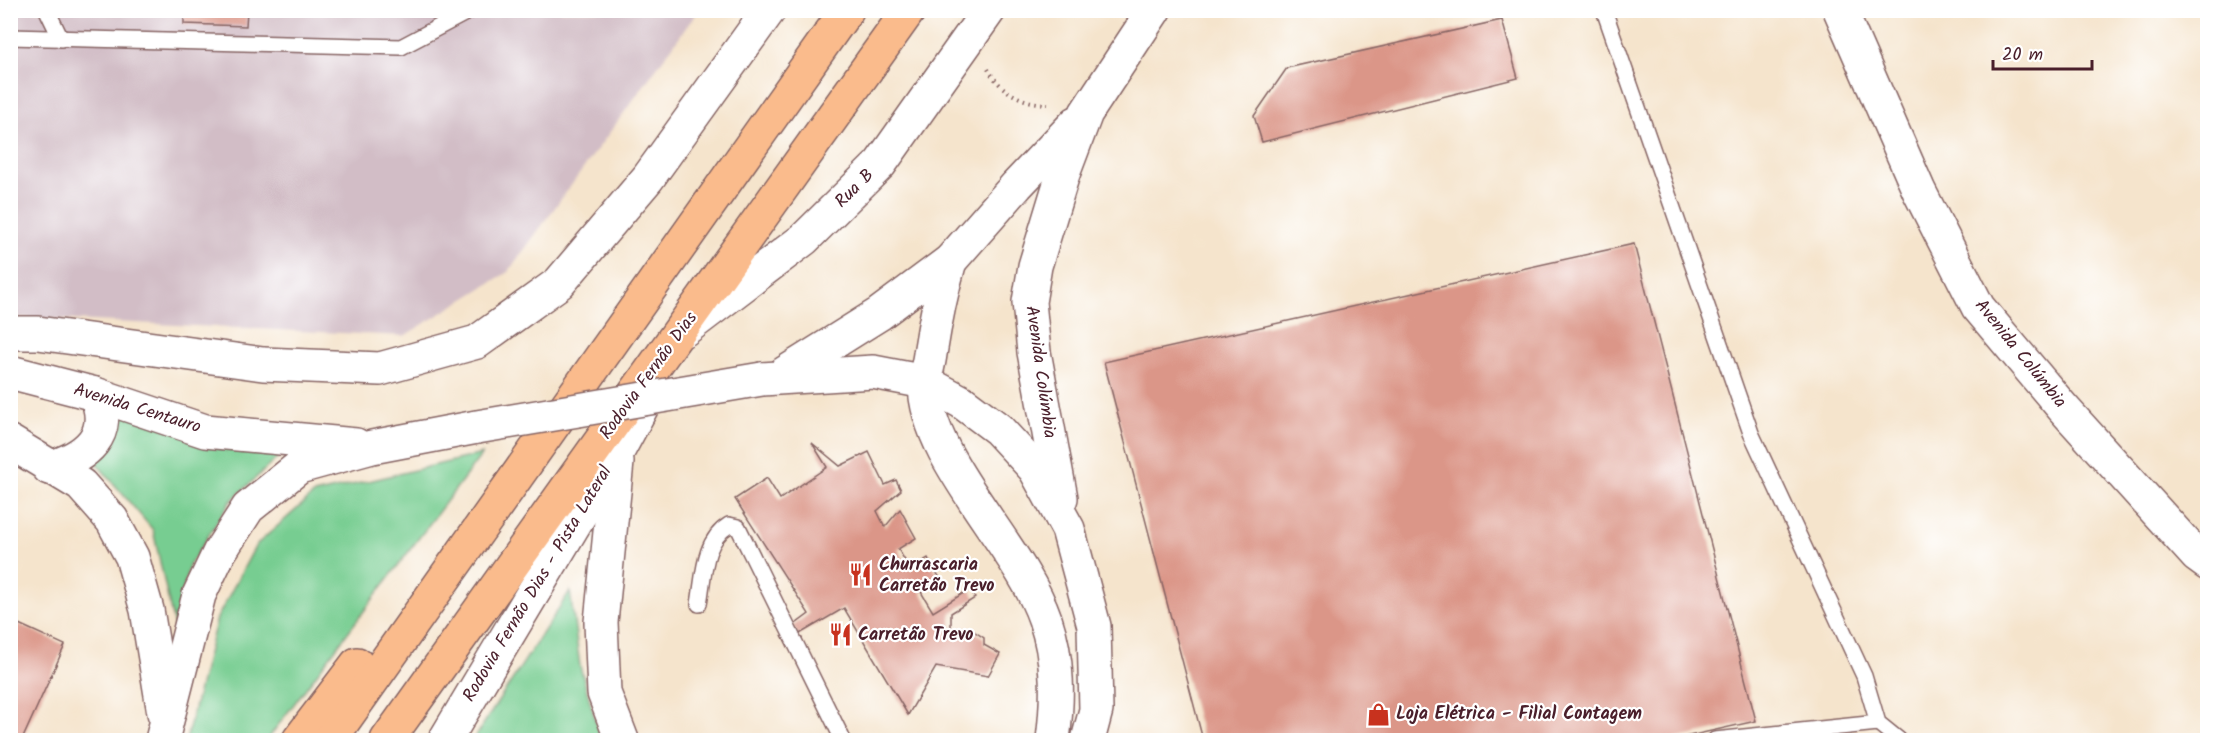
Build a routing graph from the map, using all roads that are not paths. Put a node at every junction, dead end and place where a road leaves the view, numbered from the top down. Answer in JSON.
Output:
{"nodes":[{"id":1,"x":46,"y":10,"type":"edge"},
{"id":2,"x":471,"y":10,"type":"edge"},
{"id":3,"x":770,"y":10,"type":"edge"},
{"id":4,"x":847,"y":10,"type":"edge"},
{"id":5,"x":909,"y":10,"type":"edge"},
{"id":6,"x":989,"y":10,"type":"edge"},
{"id":7,"x":1154,"y":10,"type":"edge"},
{"id":8,"x":1604,"y":10,"type":"edge"},
{"id":9,"x":1840,"y":10,"type":"edge"},
{"id":10,"x":10,"y":37,"type":"edge"},
{"id":11,"x":61,"y":39,"type":"junction"},
{"id":12,"x":1086,"y":114,"type":"junction"},
{"id":13,"x":950,"y":261,"type":"junction"},
{"id":14,"x":682,"y":331,"type":"junction"},
{"id":15,"x":10,"y":333,"type":"edge"},
{"id":16,"x":10,"y":372,"type":"edge"},
{"id":17,"x":770,"y":378,"type":"junction"},
{"id":18,"x":925,"y":382,"type":"junction"},
{"id":19,"x":95,"y":394,"type":"junction"},
{"id":20,"x":10,"y":442,"type":"edge"},
{"id":21,"x":372,"y":447,"type":"junction"},
{"id":22,"x":618,"y":451,"type":"junction"},
{"id":23,"x":49,"y":468,"type":"junction"},
{"id":24,"x":1068,"y":529,"type":"junction"},
{"id":25,"x":462,"y":554,"type":"junction"},
{"id":26,"x":2208,"y":564,"type":"edge"},
{"id":27,"x":699,"y":604,"type":"dead end"},
{"id":28,"x":1878,"y":723,"type":"junction"},
{"id":29,"x":164,"y":734,"type":"edge"},
{"id":30,"x":300,"y":741,"type":"edge"},
{"id":31,"x":330,"y":741,"type":"edge"},
{"id":32,"x":387,"y":741,"type":"edge"},
{"id":33,"x":445,"y":741,"type":"edge"},
{"id":34,"x":622,"y":741,"type":"edge"},
{"id":35,"x":843,"y":741,"type":"edge"},
{"id":36,"x":1053,"y":741,"type":"edge"},
{"id":37,"x":1088,"y":741,"type":"edge"},
{"id":38,"x":1715,"y":741,"type":"edge"},
{"id":39,"x":1899,"y":741,"type":"edge"}],
"edges":[{"from":1,"to":11,"type":"lane"},
{"from":2,"to":11,"type":"lane"},
{"from":3,"to":15,"type":"street"},
{"from":4,"to":25,"type":"highway"},
{"from":5,"to":14,"type":"highway","name":"Rodovia Fernão Dias"},
{"from":6,"to":14,"type":"street","name":"Rua B"},
{"from":7,"to":12,"type":"street","name":"Avenida Colúmbia"},
{"from":8,"to":28,"type":"lane"},
{"from":9,"to":26,"type":"street","name":"Avenida Colúmbia"},
{"from":10,"to":11,"type":"lane"},
{"from":12,"to":13,"type":"street","name":"Avenida Colúmbia"},
{"from":12,"to":24,"type":"street","name":"Avenida Colúmbia"},
{"from":13,"to":17,"type":"street","name":"Avenida Colúmbia"},
{"from":13,"to":18,"type":"street"},
{"from":14,"to":22,"type":"street","name":"Rodovia Fernão Dias - Pista Lateral"},
{"from":14,"to":32,"type":"highway","name":"Rodovia Fernão Dias"},
{"from":16,"to":19,"type":"street","name":"Avenida Centauro"},
{"from":17,"to":18,"type":"street"},
{"from":17,"to":21,"type":"street","bridge":true},
{"from":18,"to":24,"type":"street"},
{"from":18,"to":36,"type":"street"},
{"from":19,"to":21,"type":"street","name":"Avenida Centauro"},
{"from":19,"to":23,"type":"street"},
{"from":20,"to":23,"type":"street"},
{"from":21,"to":29,"type":"street"},
{"from":22,"to":33,"type":"street","name":"Rodovia Fernão Dias - Pista Lateral"},
{"from":22,"to":34,"type":"street"},
{"from":23,"to":29,"type":"street"},
{"from":24,"to":37,"type":"street"},
{"from":25,"to":30,"type":"highway"},
{"from":25,"to":31,"type":"highway"},
{"from":27,"to":35,"type":"lane"},
{"from":28,"to":38,"type":"lane"},
{"from":28,"to":39,"type":"lane"}]}
